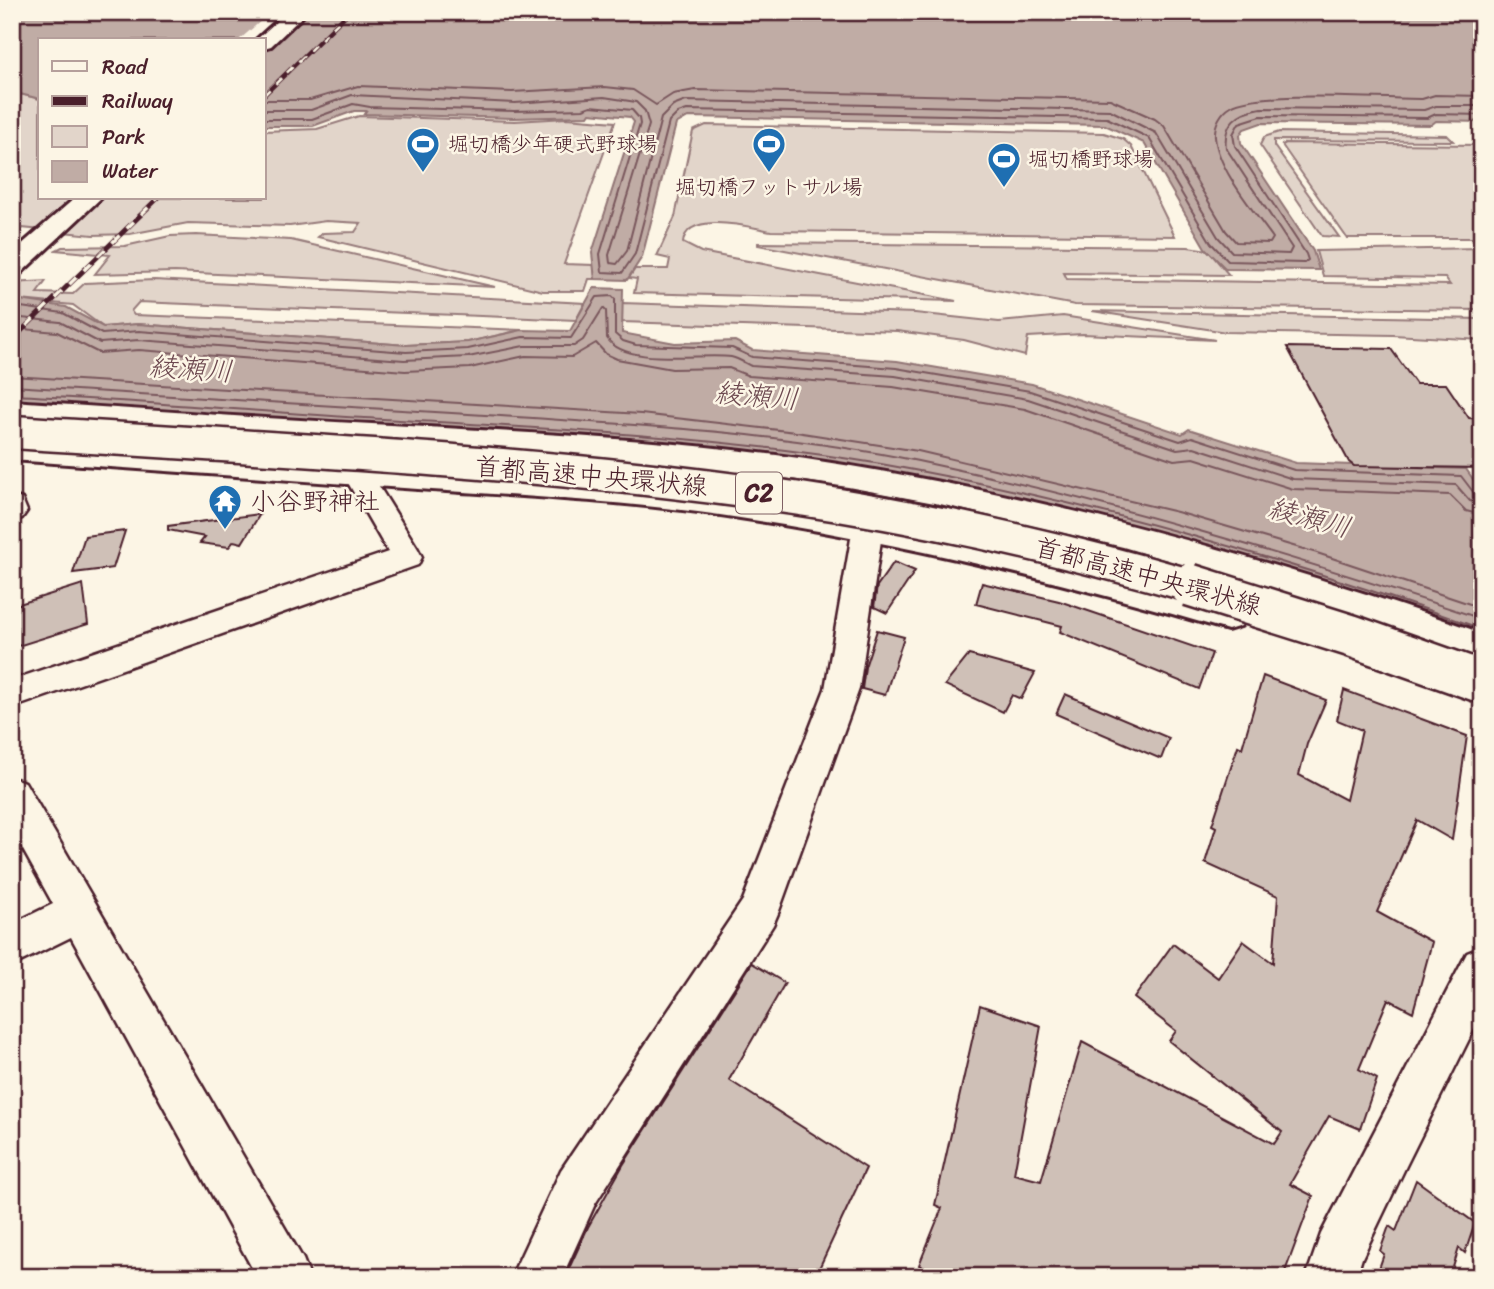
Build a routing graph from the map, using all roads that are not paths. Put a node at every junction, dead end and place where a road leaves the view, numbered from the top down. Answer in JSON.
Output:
{"nodes":[{"id":1,"x":283,"y":12,"type":"edge"},
{"id":2,"x":298,"y":12,"type":"edge"},
{"id":3,"x":253,"y":38,"type":"edge"},
{"id":4,"x":266,"y":40,"type":"edge"},
{"id":5,"x":68,"y":200,"type":"edge"},
{"id":6,"x":87,"y":200,"type":"edge"},
{"id":7,"x":14,"y":259,"type":"edge"},
{"id":8,"x":12,"y":411,"type":"edge"},
{"id":9,"x":312,"y":431,"type":"junction"},
{"id":10,"x":12,"y":432,"type":"edge"},
{"id":11,"x":12,"y":449,"type":"edge"},
{"id":12,"x":357,"y":474,"type":"junction"},
{"id":13,"x":868,"y":527,"type":"junction"},
{"id":14,"x":1482,"y":648,"type":"edge"},
{"id":15,"x":1482,"y":683,"type":"edge"},
{"id":16,"x":12,"y":694,"type":"edge"},
{"id":17,"x":1482,"y":704,"type":"edge"},
{"id":18,"x":12,"y":794,"type":"edge"},
{"id":19,"x":80,"y":911,"type":"junction"},
{"id":20,"x":12,"y":946,"type":"edge"},
{"id":21,"x":1482,"y":968,"type":"edge"},
{"id":22,"x":285,"y":1277,"type":"edge"},
{"id":23,"x":536,"y":1277,"type":"edge"},
{"id":24,"x":1331,"y":1277,"type":"edge"}],
"edges":[{"from":1,"to":3,"type":"main road"},
{"from":2,"to":4,"type":"main road"},
{"from":5,"to":7,"type":"main road"},
{"from":6,"to":7,"type":"main road"},
{"from":8,"to":9,"type":"main road","name":"首都高速中央環状線","number":"C2"},
{"from":9,"to":14,"type":"main road","name":"首都高速中央環状線","number":"C2"},
{"from":9,"to":15,"type":"main road","bridge":true},
{"from":10,"to":15,"type":"main road","name":"首都高速中央環状線","number":"C2","bridge":true},
{"from":11,"to":12,"type":"main road"},
{"from":12,"to":13,"type":"main road"},
{"from":12,"to":16,"type":"street"},
{"from":13,"to":17,"type":"main road"},
{"from":13,"to":23,"type":"street"},
{"from":18,"to":19,"type":"street"},
{"from":19,"to":20,"type":"street"},
{"from":19,"to":22,"type":"street"},
{"from":21,"to":24,"type":"street"}]}
